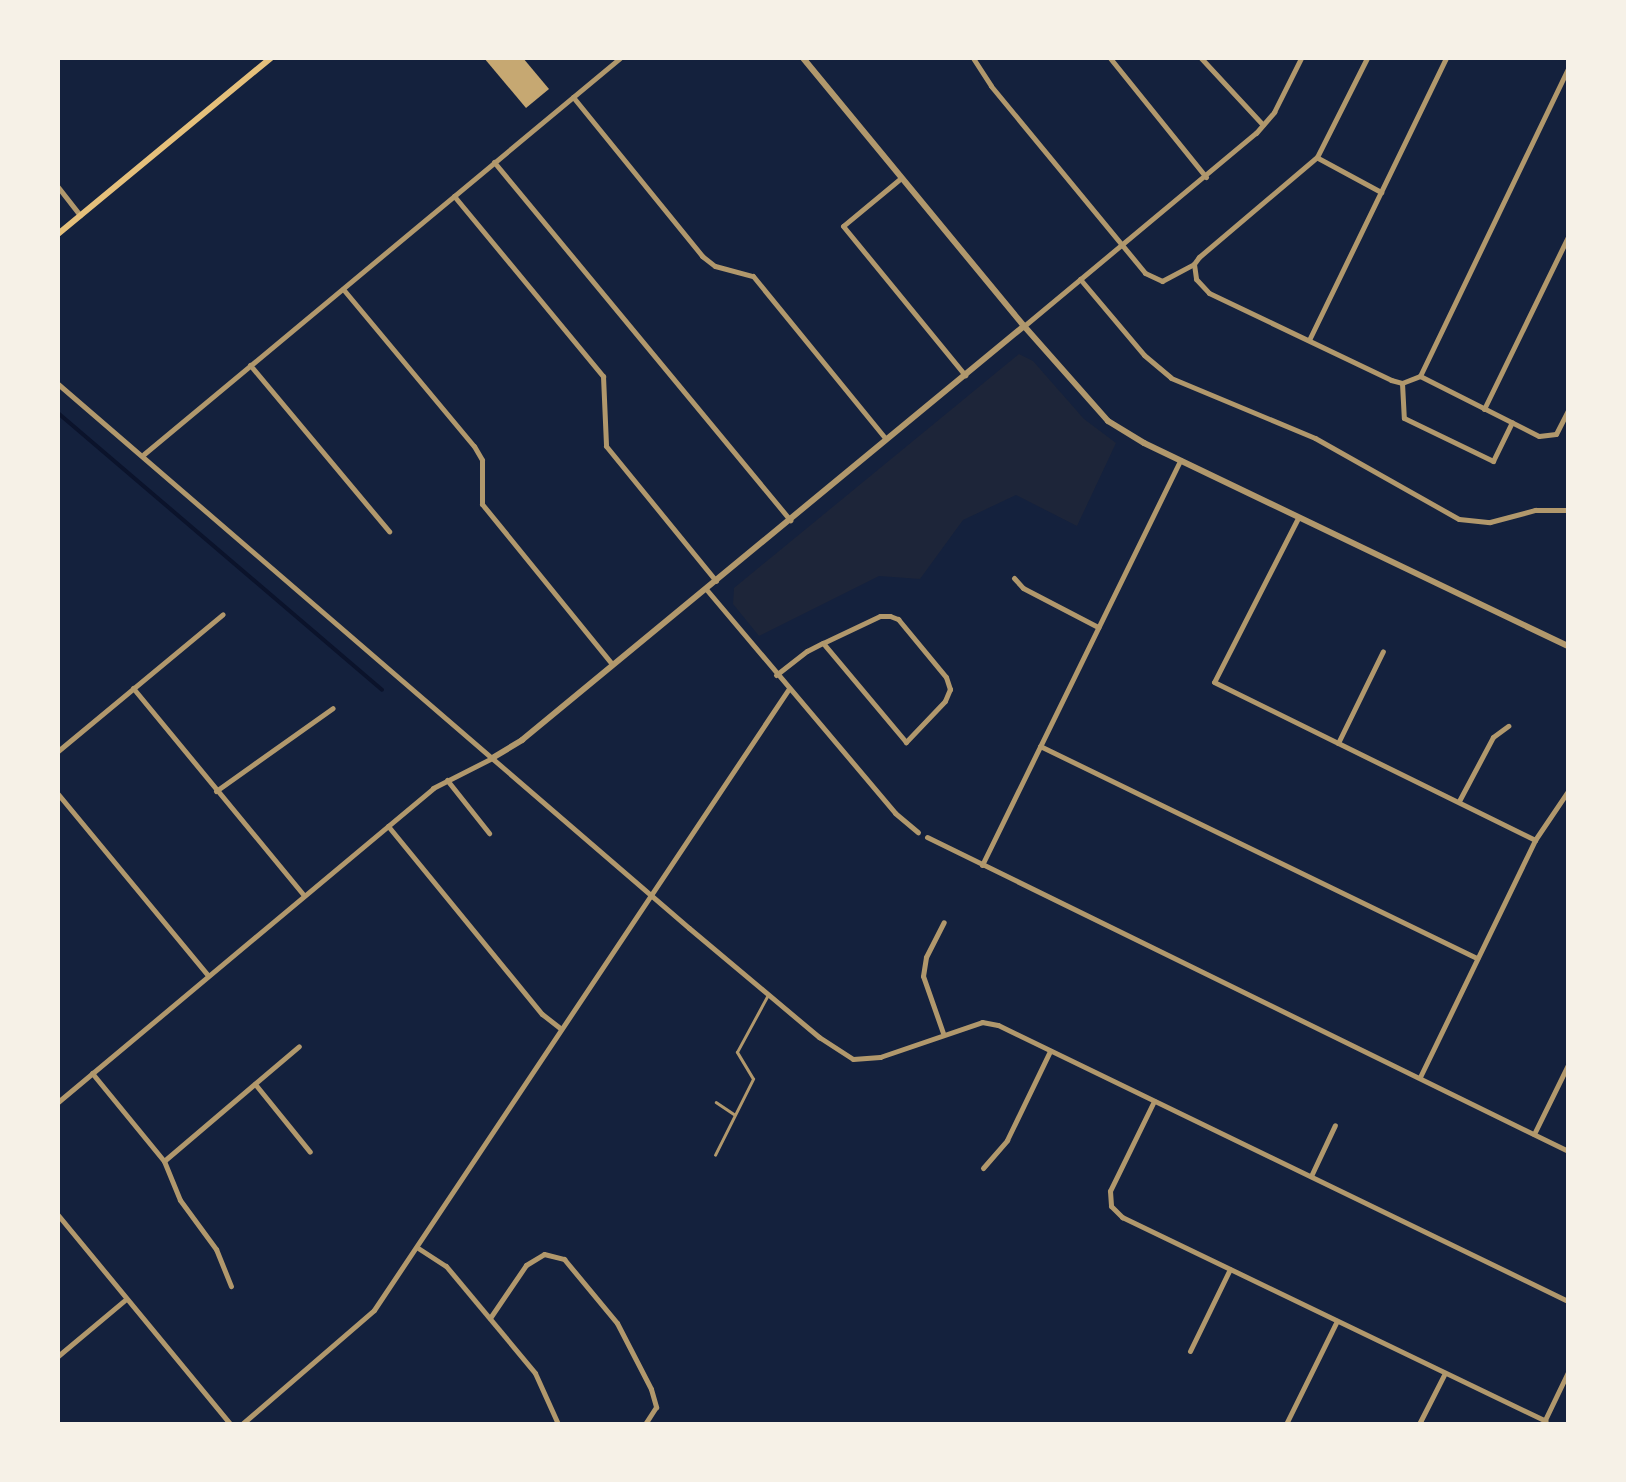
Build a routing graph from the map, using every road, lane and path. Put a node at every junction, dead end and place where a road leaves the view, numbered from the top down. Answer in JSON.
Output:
{"nodes":[{"id":1,"x":271,"y":58,"type":"edge"},
{"id":2,"x":620,"y":58,"type":"edge"},
{"id":3,"x":804,"y":58,"type":"edge"},
{"id":4,"x":973,"y":58,"type":"edge"},
{"id":5,"x":1110,"y":58,"type":"edge"},
{"id":6,"x":1201,"y":58,"type":"edge"},
{"id":7,"x":1301,"y":58,"type":"edge"},
{"id":8,"x":1367,"y":58,"type":"edge"},
{"id":9,"x":1446,"y":58,"type":"edge"},
{"id":10,"x":1568,"y":69,"type":"edge"},
{"id":11,"x":572,"y":96,"type":"junction"},
{"id":12,"x":1263,"y":126,"type":"junction"},
{"id":13,"x":1317,"y":157,"type":"junction"},
{"id":14,"x":494,"y":162,"type":"junction"},
{"id":15,"x":901,"y":178,"type":"junction"},
{"id":16,"x":1206,"y":178,"type":"junction"},
{"id":17,"x":58,"y":187,"type":"edge"},
{"id":18,"x":1381,"y":192,"type":"junction"},
{"id":19,"x":454,"y":196,"type":"junction"},
{"id":20,"x":80,"y":215,"type":"junction"},
{"id":21,"x":58,"y":234,"type":"edge"},
{"id":22,"x":1568,"y":237,"type":"edge"},
{"id":23,"x":1121,"y":245,"type":"junction"},
{"id":24,"x":1194,"y":264,"type":"junction"},
{"id":25,"x":1080,"y":279,"type":"junction"},
{"id":26,"x":343,"y":288,"type":"junction"},
{"id":27,"x":1024,"y":326,"type":"junction"},
{"id":28,"x":1309,"y":340,"type":"junction"},
{"id":29,"x":250,"y":365,"type":"junction"},
{"id":30,"x":965,"y":375,"type":"junction"},
{"id":31,"x":1420,"y":376,"type":"junction"},
{"id":32,"x":1402,"y":383,"type":"junction"},
{"id":33,"x":58,"y":384,"type":"edge"},
{"id":34,"x":1484,"y":409,"type":"junction"},
{"id":35,"x":1568,"y":410,"type":"edge"},
{"id":36,"x":1512,"y":422,"type":"junction"},
{"id":37,"x":886,"y":440,"type":"junction"},
{"id":38,"x":144,"y":454,"type":"junction"},
{"id":39,"x":1180,"y":460,"type":"junction"},
{"id":40,"x":1568,"y":510,"type":"edge"},
{"id":41,"x":1300,"y":514,"type":"junction"},
{"id":42,"x":790,"y":520,"type":"junction"},
{"id":43,"x":389,"y":530,"type":"dead end"},
{"id":44,"x":1014,"y":578,"type":"dead end"},
{"id":45,"x":716,"y":582,"type":"junction"},
{"id":46,"x":706,"y":589,"type":"junction"},
{"id":47,"x":223,"y":614,"type":"dead end"},
{"id":48,"x":1098,"y":628,"type":"junction"},
{"id":49,"x":823,"y":643,"type":"junction"},
{"id":50,"x":1568,"y":646,"type":"edge"},
{"id":51,"x":1383,"y":651,"type":"dead end"},
{"id":52,"x":612,"y":664,"type":"junction"},
{"id":53,"x":776,"y":676,"type":"junction"},
{"id":54,"x":133,"y":688,"type":"junction"},
{"id":55,"x":788,"y":690,"type":"junction"},
{"id":56,"x":334,"y":708,"type":"dead end"},
{"id":57,"x":1508,"y":726,"type":"dead end"},
{"id":58,"x":1338,"y":743,"type":"junction"},
{"id":59,"x":1040,"y":746,"type":"junction"},
{"id":60,"x":58,"y":751,"type":"edge"},
{"id":61,"x":494,"y":757,"type":"junction"},
{"id":62,"x":447,"y":780,"type":"junction"},
{"id":63,"x":216,"y":790,"type":"junction"},
{"id":64,"x":1568,"y":791,"type":"edge"},
{"id":65,"x":58,"y":794,"type":"edge"},
{"id":66,"x":1458,"y":801,"type":"junction"},
{"id":67,"x":388,"y":825,"type":"junction"},
{"id":68,"x":918,"y":832,"type":"dead end"},
{"id":69,"x":489,"y":833,"type":"dead end"},
{"id":70,"x":926,"y":837,"type":"dead end"},
{"id":71,"x":1535,"y":840,"type":"junction"},
{"id":72,"x":982,"y":865,"type":"junction"},
{"id":73,"x":650,"y":893,"type":"junction"},
{"id":74,"x":303,"y":894,"type":"junction"},
{"id":75,"x":944,"y":922,"type":"dead end"},
{"id":76,"x":1477,"y":958,"type":"junction"},
{"id":77,"x":208,"y":975,"type":"junction"},
{"id":78,"x":769,"y":994,"type":"junction"},
{"id":79,"x":561,"y":1029,"type":"junction"},
{"id":80,"x":943,"y":1033,"type":"junction"},
{"id":81,"x":300,"y":1046,"type":"dead end"},
{"id":82,"x":1050,"y":1051,"type":"junction"},
{"id":83,"x":1568,"y":1065,"type":"edge"},
{"id":84,"x":92,"y":1073,"type":"junction"},
{"id":85,"x":1420,"y":1076,"type":"junction"},
{"id":86,"x":256,"y":1084,"type":"junction"},
{"id":87,"x":1154,"y":1101,"type":"junction"},
{"id":88,"x":58,"y":1102,"type":"edge"},
{"id":89,"x":716,"y":1102,"type":"dead end"},
{"id":90,"x":736,"y":1114,"type":"junction"},
{"id":91,"x":1335,"y":1125,"type":"dead end"},
{"id":92,"x":1534,"y":1134,"type":"junction"},
{"id":93,"x":1568,"y":1151,"type":"edge"},
{"id":94,"x":310,"y":1152,"type":"dead end"},
{"id":95,"x":715,"y":1156,"type":"dead end"},
{"id":96,"x":164,"y":1162,"type":"junction"},
{"id":97,"x":983,"y":1168,"type":"dead end"},
{"id":98,"x":1311,"y":1176,"type":"junction"},
{"id":99,"x":58,"y":1215,"type":"edge"},
{"id":100,"x":418,"y":1248,"type":"junction"},
{"id":101,"x":1230,"y":1269,"type":"junction"},
{"id":102,"x":230,"y":1286,"type":"dead end"},
{"id":103,"x":125,"y":1300,"type":"junction"},
{"id":104,"x":1568,"y":1301,"type":"edge"},
{"id":105,"x":490,"y":1318,"type":"junction"},
{"id":106,"x":1337,"y":1321,"type":"junction"},
{"id":107,"x":1190,"y":1350,"type":"dead end"},
{"id":108,"x":58,"y":1356,"type":"edge"},
{"id":109,"x":1568,"y":1372,"type":"edge"},
{"id":110,"x":1445,"y":1373,"type":"junction"},
{"id":111,"x":1544,"y":1423,"type":"edge"},
{"id":112,"x":230,"y":1424,"type":"edge"},
{"id":113,"x":242,"y":1424,"type":"edge"},
{"id":114,"x":558,"y":1424,"type":"edge"},
{"id":115,"x":646,"y":1424,"type":"edge"},
{"id":116,"x":1286,"y":1424,"type":"edge"},
{"id":117,"x":1419,"y":1424,"type":"edge"}],
"edges":[{"from":1,"to":20,"type":"main road"},
{"from":2,"to":11,"type":"street"},
{"from":3,"to":15,"type":"street"},
{"from":4,"to":23,"type":"street"},
{"from":5,"to":16,"type":"street"},
{"from":6,"to":12,"type":"street"},
{"from":7,"to":12,"type":"street"},
{"from":8,"to":13,"type":"street"},
{"from":9,"to":18,"type":"street"},
{"from":10,"to":31,"type":"street"},
{"from":11,"to":14,"type":"street"},
{"from":11,"to":37,"type":"street"},
{"from":12,"to":16,"type":"street"},
{"from":13,"to":18,"type":"street"},
{"from":13,"to":24,"type":"street"},
{"from":14,"to":19,"type":"street"},
{"from":14,"to":42,"type":"street"},
{"from":15,"to":27,"type":"street"},
{"from":15,"to":30,"type":"street"},
{"from":16,"to":23,"type":"street"},
{"from":17,"to":20,"type":"street"},
{"from":18,"to":28,"type":"street"},
{"from":19,"to":26,"type":"street"},
{"from":19,"to":45,"type":"street"},
{"from":20,"to":21,"type":"main road"},
{"from":22,"to":34,"type":"street"},
{"from":23,"to":24,"type":"street"},
{"from":23,"to":25,"type":"street"},
{"from":24,"to":28,"type":"street"},
{"from":25,"to":27,"type":"street"},
{"from":25,"to":40,"type":"street"},
{"from":26,"to":29,"type":"street"},
{"from":26,"to":52,"type":"street"},
{"from":27,"to":30,"type":"street"},
{"from":27,"to":39,"type":"street"},
{"from":28,"to":32,"type":"street"},
{"from":29,"to":38,"type":"street"},
{"from":29,"to":43,"type":"street"},
{"from":30,"to":37,"type":"street"},
{"from":31,"to":32,"type":"street"},
{"from":31,"to":34,"type":"street"},
{"from":32,"to":36,"type":"street"},
{"from":33,"to":38,"type":"street"},
{"from":34,"to":36,"type":"street"},
{"from":35,"to":36,"type":"street"},
{"from":37,"to":42,"type":"street"},
{"from":38,"to":61,"type":"street"},
{"from":39,"to":41,"type":"street"},
{"from":39,"to":48,"type":"street"},
{"from":41,"to":50,"type":"street"},
{"from":41,"to":58,"type":"street"},
{"from":42,"to":45,"type":"street"},
{"from":44,"to":48,"type":"street"},
{"from":45,"to":46,"type":"street"},
{"from":46,"to":52,"type":"street"},
{"from":46,"to":53,"type":"street"},
{"from":47,"to":54,"type":"street"},
{"from":48,"to":59,"type":"street"},
{"from":49,"to":49,"type":"street"},
{"from":49,"to":53,"type":"street"},
{"from":51,"to":58,"type":"street"},
{"from":52,"to":61,"type":"street"},
{"from":53,"to":55,"type":"street"},
{"from":54,"to":60,"type":"street"},
{"from":54,"to":63,"type":"street"},
{"from":55,"to":68,"type":"street"},
{"from":55,"to":73,"type":"street"},
{"from":56,"to":63,"type":"street"},
{"from":57,"to":66,"type":"street"},
{"from":58,"to":66,"type":"street"},
{"from":59,"to":72,"type":"street"},
{"from":59,"to":76,"type":"street"},
{"from":61,"to":62,"type":"street"},
{"from":61,"to":73,"type":"street"},
{"from":62,"to":67,"type":"street"},
{"from":62,"to":69,"type":"street"},
{"from":63,"to":74,"type":"street"},
{"from":64,"to":71,"type":"street"},
{"from":65,"to":77,"type":"street"},
{"from":66,"to":71,"type":"street"},
{"from":67,"to":74,"type":"street"},
{"from":67,"to":79,"type":"street"},
{"from":70,"to":72,"type":"street"},
{"from":71,"to":76,"type":"street"},
{"from":72,"to":85,"type":"street"},
{"from":73,"to":78,"type":"street"},
{"from":73,"to":79,"type":"street"},
{"from":74,"to":77,"type":"street"},
{"from":75,"to":80,"type":"street"},
{"from":76,"to":85,"type":"street"},
{"from":77,"to":84,"type":"street"},
{"from":78,"to":80,"type":"street"},
{"from":78,"to":90,"type":"lane"},
{"from":79,"to":100,"type":"street"},
{"from":80,"to":82,"type":"street"},
{"from":81,"to":86,"type":"street"},
{"from":82,"to":87,"type":"street"},
{"from":82,"to":97,"type":"street"},
{"from":83,"to":92,"type":"street"},
{"from":84,"to":88,"type":"street"},
{"from":84,"to":96,"type":"street"},
{"from":85,"to":92,"type":"street"},
{"from":86,"to":94,"type":"street"},
{"from":86,"to":96,"type":"street"},
{"from":87,"to":98,"type":"street"},
{"from":87,"to":101,"type":"street"},
{"from":89,"to":90,"type":"lane"},
{"from":90,"to":95,"type":"lane"},
{"from":91,"to":98,"type":"street"},
{"from":92,"to":93,"type":"street"},
{"from":96,"to":102,"type":"street"},
{"from":98,"to":104,"type":"street"},
{"from":99,"to":103,"type":"street"},
{"from":100,"to":105,"type":"street"},
{"from":100,"to":113,"type":"street"},
{"from":101,"to":106,"type":"street"},
{"from":101,"to":107,"type":"street"},
{"from":103,"to":108,"type":"street"},
{"from":103,"to":112,"type":"street"},
{"from":105,"to":114,"type":"street"},
{"from":105,"to":115,"type":"street"},
{"from":106,"to":110,"type":"street"},
{"from":106,"to":116,"type":"street"},
{"from":109,"to":111,"type":"street"},
{"from":110,"to":111,"type":"street"},
{"from":110,"to":117,"type":"street"}]}
